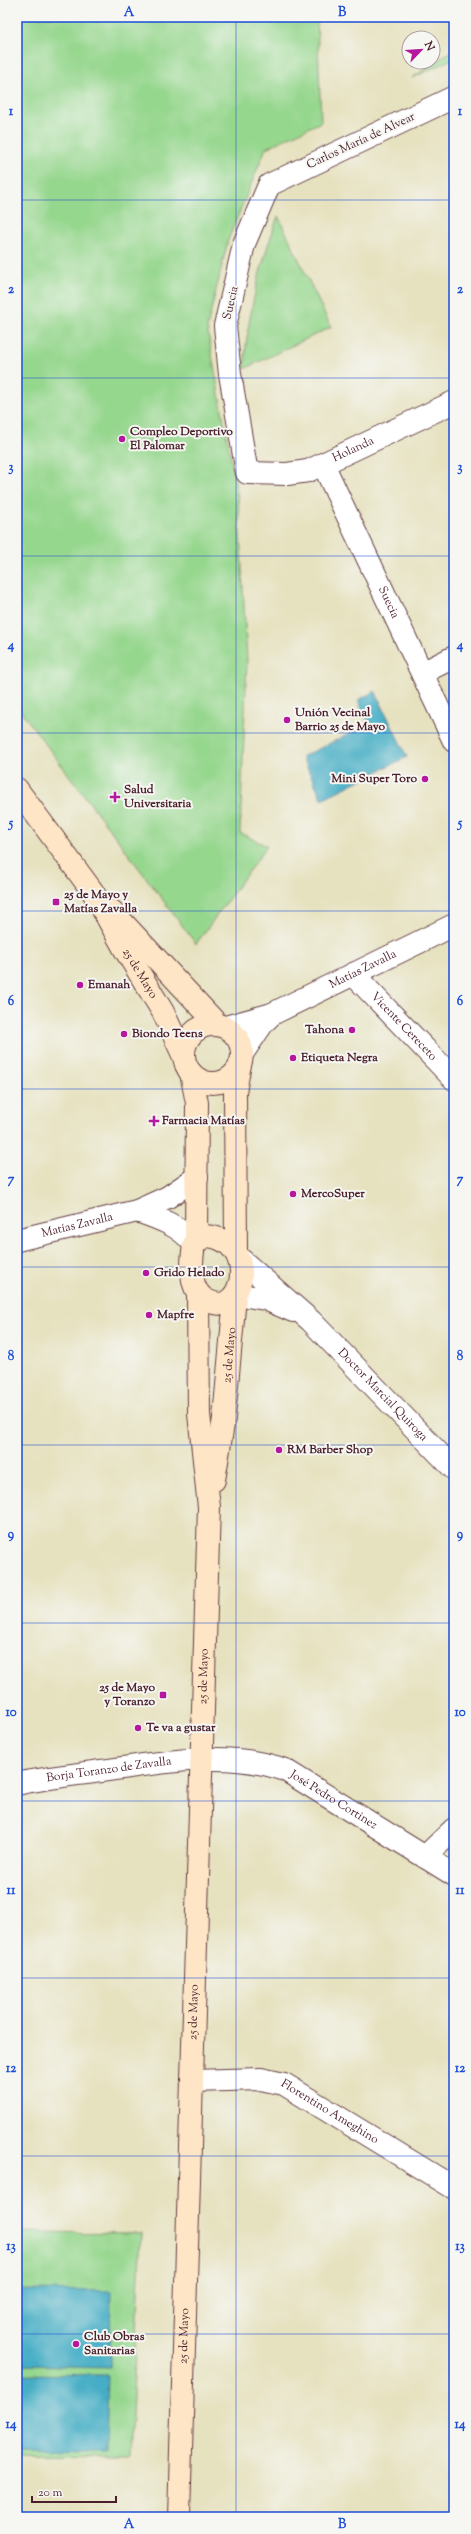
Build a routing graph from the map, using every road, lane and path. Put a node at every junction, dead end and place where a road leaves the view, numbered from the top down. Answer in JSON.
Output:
{"nodes":[{"id":1,"x":454,"y":97,"type":"edge"},
{"id":2,"x":269,"y":184,"type":"joint"},
{"id":3,"x":454,"y":402,"type":"edge"},
{"id":4,"x":323,"y":464,"type":"junction"},
{"id":5,"x":247,"y":473,"type":"joint"},
{"id":6,"x":454,"y":657,"type":"edge"},
{"id":7,"x":422,"y":673,"type":"junction"},
{"id":8,"x":454,"y":741,"type":"edge"},
{"id":9,"x":17,"y":789,"type":"edge"},
{"id":10,"x":93,"y":892,"type":"junction"},
{"id":11,"x":454,"y":925,"type":"edge"},
{"id":12,"x":353,"y":974,"type":"junction"},
{"id":13,"x":272,"y":1014,"type":"junction"},
{"id":14,"x":221,"y":1026,"type":"junction"},
{"id":15,"x":241,"y":1059,"type":"junction"},
{"id":16,"x":188,"y":1065,"type":"junction"},
{"id":17,"x":454,"y":1079,"type":"edge"},
{"id":18,"x":197,"y":1177,"type":"junction"},
{"id":19,"x":137,"y":1211,"type":"junction"},
{"id":20,"x":17,"y":1240,"type":"edge"},
{"id":21,"x":195,"y":1242,"type":"junction"},
{"id":22,"x":237,"y":1253,"type":"junction"},
{"id":23,"x":198,"y":1295,"type":"junction"},
{"id":24,"x":235,"y":1296,"type":"junction"},
{"id":25,"x":311,"y":1321,"type":"junction"},
{"id":26,"x":454,"y":1469,"type":"edge"},
{"id":27,"x":209,"y":1507,"type":"junction"},
{"id":28,"x":201,"y":1759,"type":"junction"},
{"id":29,"x":17,"y":1784,"type":"edge"},
{"id":30,"x":454,"y":1829,"type":"edge"},
{"id":31,"x":424,"y":1857,"type":"junction"},
{"id":32,"x":454,"y":1875,"type":"edge"},
{"id":33,"x":192,"y":2081,"type":"junction"},
{"id":34,"x":454,"y":2188,"type":"edge"},
{"id":35,"x":179,"y":2517,"type":"edge"}],
"edges":[{"from":1,"to":2,"type":"street","name":"Carlos María de Alvear"},
{"from":2,"to":5,"type":"street","name":"Suecia"},
{"from":3,"to":4,"type":"street","name":"Holanda"},
{"from":4,"to":5,"type":"street","name":"Holanda"},
{"from":4,"to":7,"type":"street","name":"Suecia"},
{"from":6,"to":7,"type":"street"},
{"from":7,"to":8,"type":"street","name":"Suecia"},
{"from":9,"to":10,"type":"street","name":"25 de Mayo"},
{"from":10,"to":14,"type":"street","name":"25 de Mayo"},
{"from":10,"to":16,"type":"street","name":"25 de Mayo"},
{"from":11,"to":12,"type":"street","name":"Matías Zavalla"},
{"from":12,"to":13,"type":"street","name":"Matías Zavalla"},
{"from":12,"to":17,"type":"street","name":"Vicente Cereceto"},
{"from":13,"to":14,"type":"street","name":"Matías Zavalla"},
{"from":13,"to":15,"type":"street","name":"Matías Zavalla"},
{"from":14,"to":15,"type":"street"},
{"from":14,"to":16,"type":"street"},
{"from":15,"to":16,"type":"street"},
{"from":15,"to":22,"type":"street"},
{"from":16,"to":18,"type":"street","name":"25 de Mayo"},
{"from":18,"to":19,"type":"street","name":"Matías Zavalla"},
{"from":18,"to":21,"type":"street","name":"25 de Mayo"},
{"from":19,"to":20,"type":"street","name":"Matías Zavalla"},
{"from":19,"to":21,"type":"street"},
{"from":21,"to":22,"type":"street"},
{"from":21,"to":23,"type":"street"},
{"from":22,"to":24,"type":"street"},
{"from":22,"to":25,"type":"street","name":"Doctor Marcial Quiroga"},
{"from":23,"to":24,"type":"street"},
{"from":23,"to":27,"type":"street","name":"25 de Mayo"},
{"from":24,"to":25,"type":"street","name":"Doctor Marcial Quiroga"},
{"from":24,"to":27,"type":"street","name":"25 de Mayo"},
{"from":25,"to":26,"type":"street","name":"Doctor Marcial Quiroga"},
{"from":27,"to":28,"type":"street","name":"25 de Mayo"},
{"from":28,"to":29,"type":"street","name":"Borja Toranzo de Zavalla"},
{"from":28,"to":31,"type":"street","name":"José Pedro Cortinez"},
{"from":28,"to":33,"type":"street","name":"25 de Mayo"},
{"from":30,"to":31,"type":"street"},
{"from":31,"to":32,"type":"street","name":"José Pedro Cortinez"},
{"from":33,"to":34,"type":"street","name":"Florentino Ameghino"},
{"from":33,"to":35,"type":"street","name":"25 de Mayo"}]}
